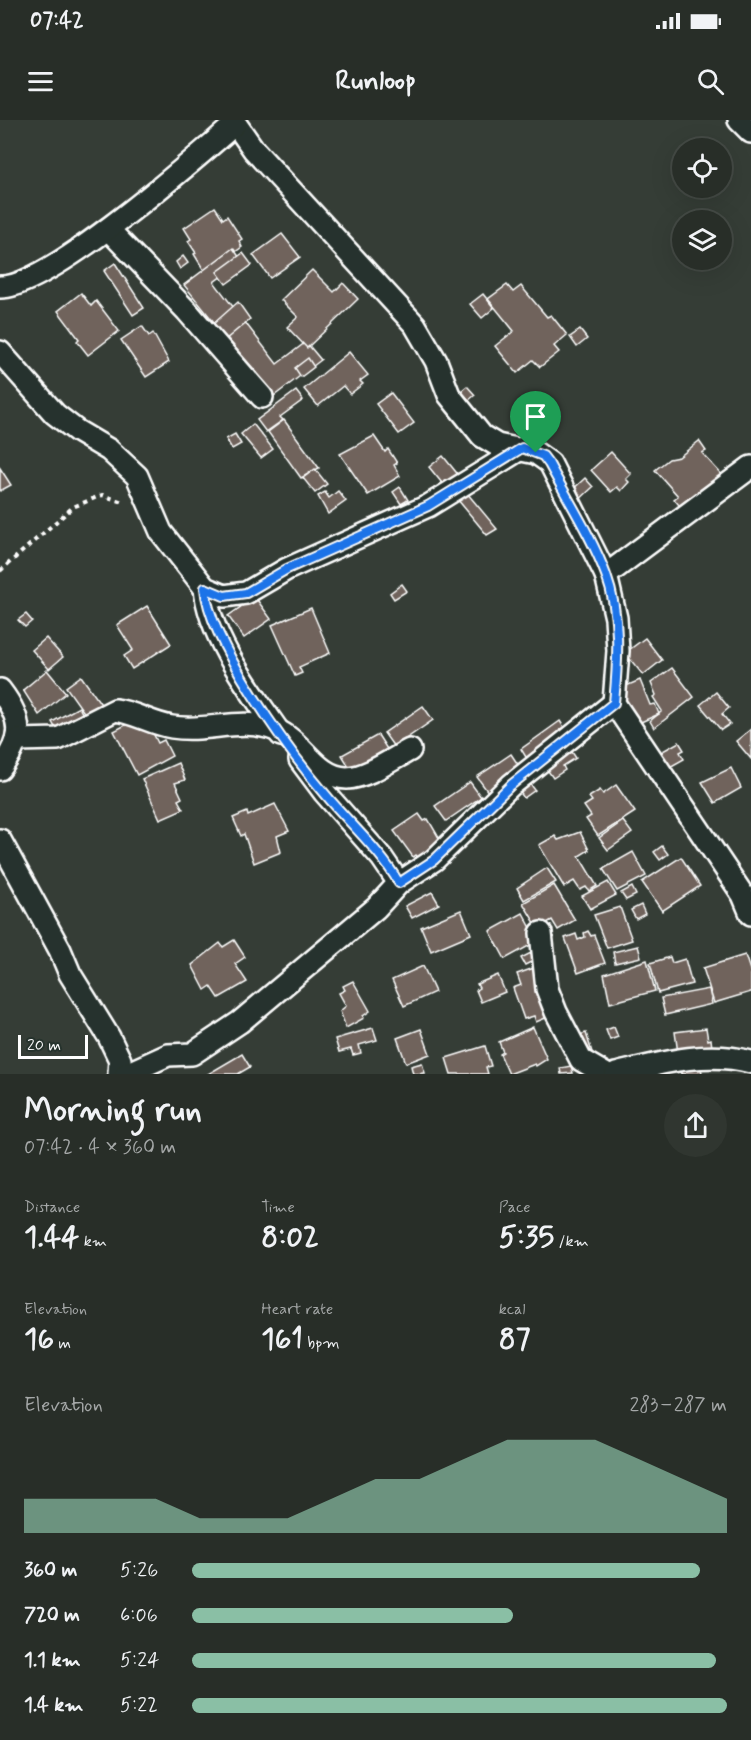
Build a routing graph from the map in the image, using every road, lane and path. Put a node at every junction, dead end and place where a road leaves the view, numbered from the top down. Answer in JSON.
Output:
{"nodes":[{"id":1,"x":739,"y":120,"type":"edge"},
{"id":2,"x":234,"y":122,"type":"edge"},
{"id":3,"x":751,"y":132,"type":"edge"},
{"id":4,"x":108,"y":229,"type":"junction"},
{"id":5,"x":0,"y":287,"type":"edge"},
{"id":6,"x":0,"y":352,"type":"edge"},
{"id":7,"x":262,"y":397,"type":"dead end"},
{"id":8,"x":522,"y":448,"type":"junction"},
{"id":9,"x":751,"y":467,"type":"edge"},
{"id":10,"x":156,"y":524,"type":"junction"},
{"id":11,"x":0,"y":571,"type":"edge"},
{"id":12,"x":606,"y":575,"type":"junction"},
{"id":13,"x":205,"y":588,"type":"junction"},
{"id":14,"x":0,"y":690,"type":"edge"},
{"id":15,"x":614,"y":703,"type":"junction"},
{"id":16,"x":279,"y":731,"type":"junction"},
{"id":17,"x":18,"y":740,"type":"junction"},
{"id":18,"x":410,"y":750,"type":"dead end"},
{"id":19,"x":0,"y":769,"type":"edge"},
{"id":20,"x":0,"y":840,"type":"edge"},
{"id":21,"x":382,"y":858,"type":"junction"},
{"id":22,"x":434,"y":860,"type":"junction"},
{"id":23,"x":399,"y":883,"type":"junction"},
{"id":24,"x":748,"y":901,"type":"edge"},
{"id":25,"x":541,"y":933,"type":"dead end"},
{"id":26,"x":751,"y":1062,"type":"edge"},
{"id":27,"x":120,"y":1074,"type":"edge"},
{"id":28,"x":126,"y":1074,"type":"edge"},
{"id":29,"x":605,"y":1074,"type":"edge"},
{"id":30,"x":616,"y":1074,"type":"edge"}],
"edges":[{"from":1,"to":3,"type":"street"},
{"from":2,"to":4,"type":"street"},
{"from":2,"to":8,"type":"street"},
{"from":4,"to":5,"type":"street"},
{"from":4,"to":7,"type":"street"},
{"from":6,"to":10,"type":"street"},
{"from":8,"to":12,"type":"street"},
{"from":8,"to":13,"type":"street"},
{"from":9,"to":12,"type":"street"},
{"from":10,"to":11,"type":"path"},
{"from":10,"to":13,"type":"street"},
{"from":12,"to":15,"type":"street"},
{"from":13,"to":16,"type":"street"},
{"from":14,"to":17,"type":"street"},
{"from":15,"to":22,"type":"street"},
{"from":15,"to":24,"type":"street"},
{"from":16,"to":17,"type":"street"},
{"from":16,"to":18,"type":"street"},
{"from":16,"to":21,"type":"street"},
{"from":17,"to":19,"type":"street"},
{"from":20,"to":27,"type":"street"},
{"from":21,"to":22,"type":"street"},
{"from":21,"to":23,"type":"street"},
{"from":22,"to":23,"type":"street"},
{"from":23,"to":28,"type":"street"},
{"from":25,"to":29,"type":"street"},
{"from":26,"to":30,"type":"street"}]}
